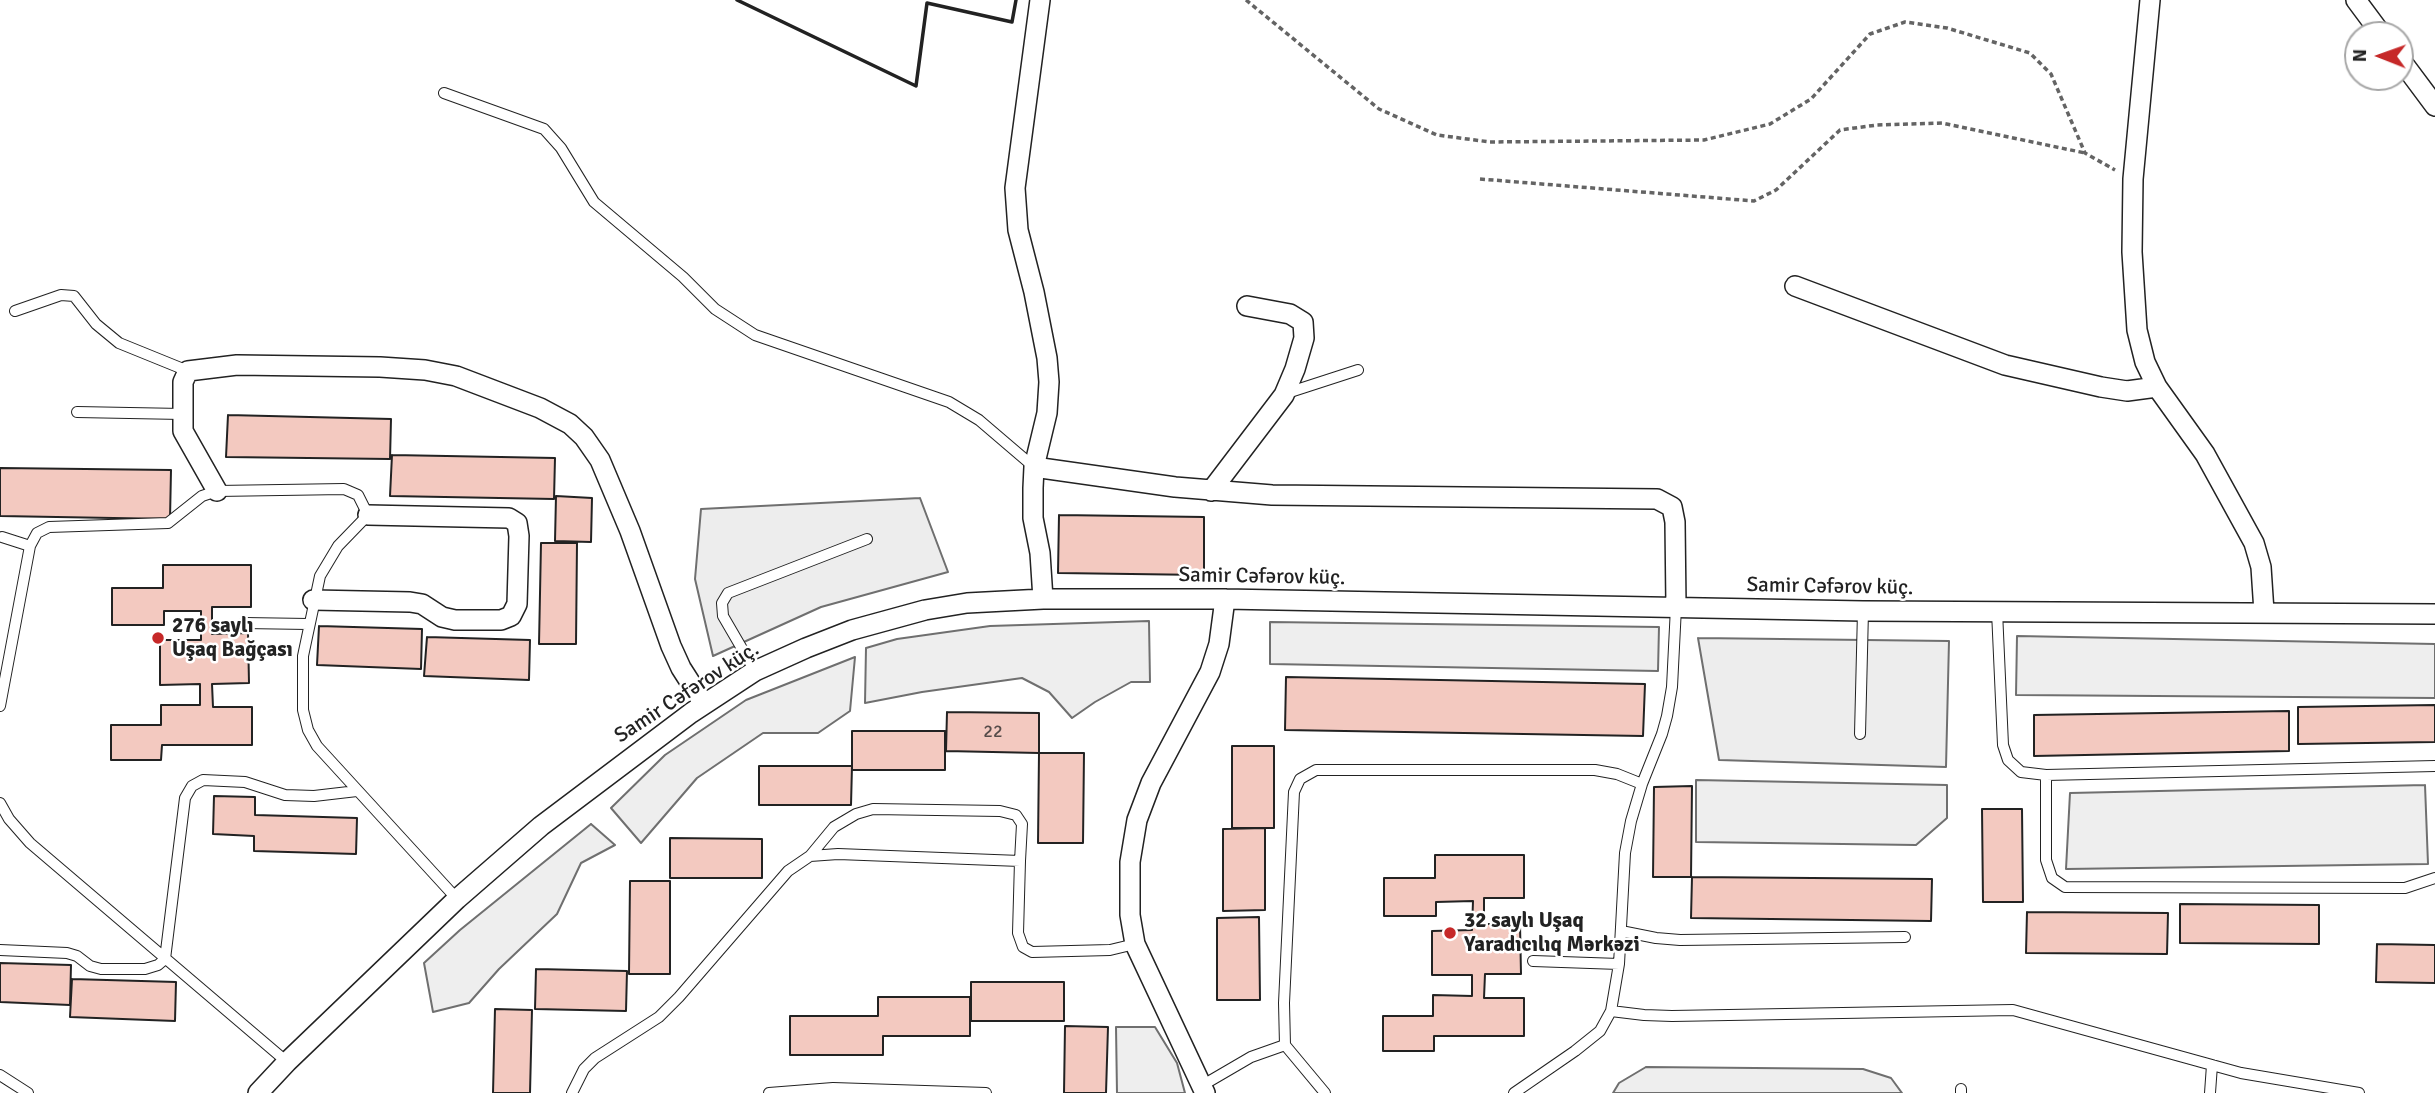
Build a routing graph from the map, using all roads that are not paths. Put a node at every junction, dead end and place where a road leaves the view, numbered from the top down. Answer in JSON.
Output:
{"nodes":[{"id":1,"x":1040,"y":0,"type":"edge"},
{"id":2,"x":2150,"y":0,"type":"edge"},
{"id":3,"x":2356,"y":0,"type":"edge"},
{"id":4,"x":2372,"y":21,"type":"edge"},
{"id":5,"x":2414,"y":78,"type":"edge"},
{"id":6,"x":444,"y":93,"type":"dead end"},
{"id":7,"x":2435,"y":106,"type":"edge"},
{"id":8,"x":1795,"y":286,"type":"dead end"},
{"id":9,"x":1247,"y":306,"type":"dead end"},
{"id":10,"x":15,"y":311,"type":"dead end"},
{"id":11,"x":1358,"y":370,"type":"dead end"},
{"id":12,"x":188,"y":371,"type":"junction"},
{"id":13,"x":2157,"y":387,"type":"junction"},
{"id":14,"x":1284,"y":395,"type":"junction"},
{"id":15,"x":76,"y":412,"type":"dead end"},
{"id":16,"x":182,"y":414,"type":"junction"},
{"id":17,"x":1034,"y":467,"type":"junction"},
{"id":18,"x":217,"y":491,"type":"junction"},
{"id":19,"x":1211,"y":492,"type":"junction"},
{"id":20,"x":368,"y":515,"type":"junction"},
{"id":21,"x":2,"y":537,"type":"dead end"},
{"id":22,"x":867,"y":539,"type":"dead end"},
{"id":23,"x":30,"y":546,"type":"junction"},
{"id":24,"x":1043,"y":599,"type":"junction"},
{"id":25,"x":1225,"y":599,"type":"junction"},
{"id":26,"x":313,"y":600,"type":"junction"},
{"id":27,"x":1676,"y":607,"type":"junction"},
{"id":28,"x":1863,"y":611,"type":"junction"},
{"id":29,"x":1997,"y":611,"type":"junction"},
{"id":30,"x":2264,"y":612,"type":"junction"},
{"id":31,"x":2435,"y":614,"type":"edge"},
{"id":32,"x":244,"y":623,"type":"dead end"},
{"id":33,"x":308,"y":624,"type":"junction"},
{"id":34,"x":755,"y":671,"type":"junction"},
{"id":35,"x":704,"y":704,"type":"junction"},
{"id":36,"x":0,"y":706,"type":"edge"},
{"id":37,"x":1860,"y":734,"type":"dead end"},
{"id":38,"x":2435,"y":766,"type":"edge"},
{"id":39,"x":2046,"y":775,"type":"junction"},
{"id":40,"x":1642,"y":785,"type":"junction"},
{"id":41,"x":357,"y":791,"type":"junction"},
{"id":42,"x":0,"y":803,"type":"edge"},
{"id":43,"x":810,"y":856,"type":"junction"},
{"id":44,"x":1020,"y":861,"type":"junction"},
{"id":45,"x":2435,"y":878,"type":"edge"},
{"id":46,"x":457,"y":899,"type":"junction"},
{"id":47,"x":1621,"y":931,"type":"junction"},
{"id":48,"x":1905,"y":937,"type":"dead end"},
{"id":49,"x":1135,"y":944,"type":"junction"},
{"id":50,"x":0,"y":950,"type":"edge"},
{"id":51,"x":165,"y":959,"type":"junction"},
{"id":52,"x":1533,"y":961,"type":"dead end"},
{"id":53,"x":1619,"y":964,"type":"junction"},
{"id":54,"x":1611,"y":1011,"type":"junction"},
{"id":55,"x":1285,"y":1045,"type":"junction"},
{"id":56,"x":287,"y":1062,"type":"junction"},
{"id":57,"x":2212,"y":1065,"type":"junction"},
{"id":58,"x":0,"y":1075,"type":"edge"},
{"id":59,"x":1204,"y":1089,"type":"edge"},
{"id":60,"x":28,"y":1093,"type":"edge"},
{"id":61,"x":258,"y":1093,"type":"edge"},
{"id":62,"x":572,"y":1093,"type":"edge"},
{"id":63,"x":769,"y":1093,"type":"edge"},
{"id":64,"x":986,"y":1093,"type":"edge"},
{"id":65,"x":1325,"y":1093,"type":"edge"},
{"id":66,"x":1514,"y":1093,"type":"edge"},
{"id":67,"x":2210,"y":1093,"type":"edge"},
{"id":68,"x":2359,"y":1093,"type":"edge"}],
"edges":[{"from":1,"to":17,"type":"street"},
{"from":2,"to":13,"type":"street"},
{"from":3,"to":4,"type":"street"},
{"from":5,"to":7,"type":"street"},
{"from":6,"to":17,"type":"lane"},
{"from":8,"to":13,"type":"street"},
{"from":9,"to":14,"type":"street"},
{"from":10,"to":12,"type":"lane"},
{"from":11,"to":14,"type":"lane"},
{"from":12,"to":16,"type":"street"},
{"from":12,"to":35,"type":"street"},
{"from":13,"to":30,"type":"street"},
{"from":14,"to":19,"type":"street"},
{"from":15,"to":16,"type":"lane"},
{"from":16,"to":18,"type":"street"},
{"from":17,"to":19,"type":"street"},
{"from":17,"to":24,"type":"street"},
{"from":18,"to":20,"type":"lane"},
{"from":18,"to":23,"type":"lane"},
{"from":19,"to":27,"type":"street"},
{"from":20,"to":26,"type":"lane"},
{"from":20,"to":26,"type":"street"},
{"from":21,"to":23,"type":"lane"},
{"from":22,"to":34,"type":"lane"},
{"from":23,"to":36,"type":"lane"},
{"from":24,"to":25,"type":"street","name":"Samir Cəfərov küç."},
{"from":24,"to":34,"type":"street","name":"Samir Cəfərov küç."},
{"from":25,"to":27,"type":"street","name":"Samir Cəfərov küç."},
{"from":25,"to":49,"type":"street"},
{"from":26,"to":33,"type":"lane"},
{"from":27,"to":28,"type":"street","name":"Samir Cəfərov küç."},
{"from":27,"to":40,"type":"lane"},
{"from":28,"to":29,"type":"street","name":"Samir Cəfərov küç."},
{"from":28,"to":37,"type":"lane"},
{"from":29,"to":30,"type":"street","name":"Samir Cəfərov küç."},
{"from":29,"to":39,"type":"lane"},
{"from":30,"to":31,"type":"street","name":"Samir Cəfərov küç."},
{"from":32,"to":33,"type":"lane"},
{"from":33,"to":41,"type":"lane"},
{"from":34,"to":35,"type":"street","name":"Samir Cəfərov küç."},
{"from":35,"to":46,"type":"street","name":"Samir Cəfərov küç."},
{"from":38,"to":39,"type":"lane"},
{"from":39,"to":45,"type":"lane"},
{"from":40,"to":47,"type":"lane"},
{"from":40,"to":55,"type":"lane"},
{"from":41,"to":46,"type":"lane"},
{"from":41,"to":51,"type":"lane"},
{"from":42,"to":51,"type":"lane"},
{"from":43,"to":44,"type":"lane"},
{"from":43,"to":44,"type":"lane"},
{"from":43,"to":62,"type":"lane"},
{"from":44,"to":49,"type":"lane"},
{"from":46,"to":56,"type":"street","name":"Samir Cəfərov küç."},
{"from":47,"to":48,"type":"lane"},
{"from":47,"to":53,"type":"lane"},
{"from":49,"to":59,"type":"street"},
{"from":50,"to":51,"type":"lane"},
{"from":51,"to":56,"type":"lane"},
{"from":52,"to":53,"type":"lane"},
{"from":53,"to":54,"type":"lane"},
{"from":54,"to":57,"type":"lane"},
{"from":54,"to":66,"type":"lane"},
{"from":55,"to":59,"type":"lane"},
{"from":55,"to":65,"type":"lane"},
{"from":56,"to":61,"type":"street","name":"Samir Cəfərov küç."},
{"from":57,"to":67,"type":"lane"},
{"from":57,"to":68,"type":"lane"},
{"from":58,"to":60,"type":"lane"},
{"from":63,"to":64,"type":"lane"}]}
